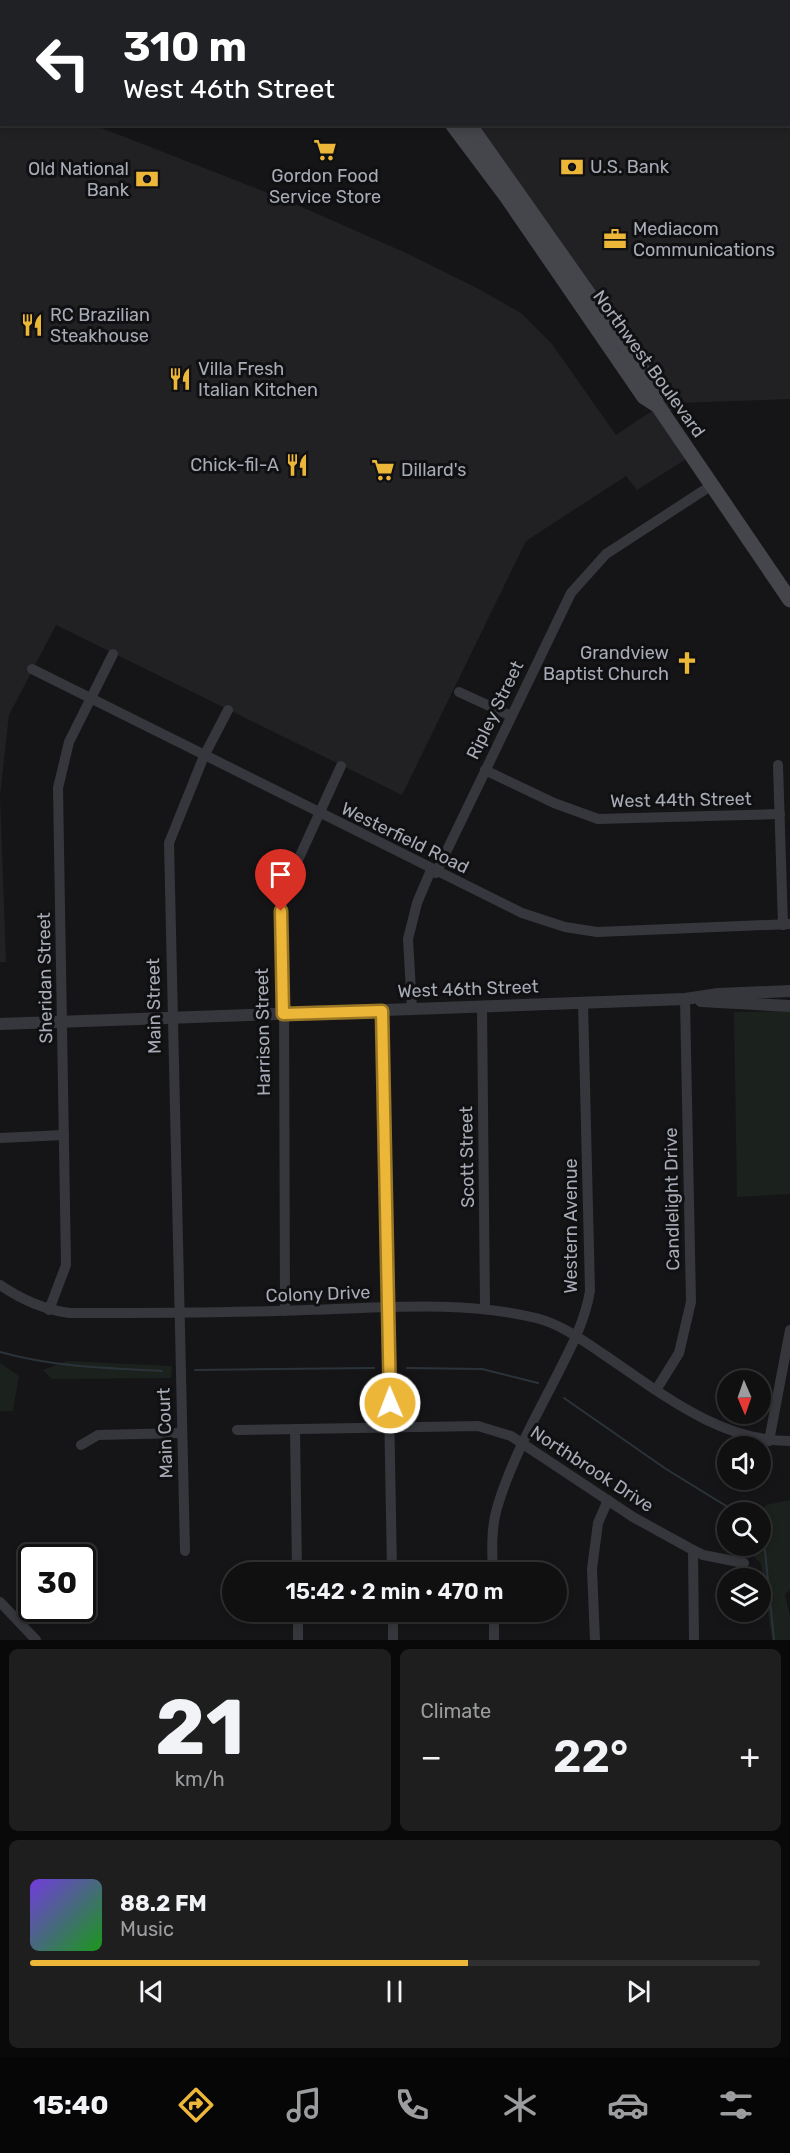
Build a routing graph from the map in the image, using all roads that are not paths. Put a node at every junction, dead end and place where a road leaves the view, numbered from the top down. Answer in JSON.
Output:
{"nodes":[{"id":1,"x":454,"y":126,"type":"edge"},
{"id":2,"x":470,"y":126,"type":"edge"},
{"id":3,"x":656,"y":404,"type":"junction"},
{"id":4,"x":712,"y":485,"type":"junction"},
{"id":5,"x":790,"y":600,"type":"edge"},
{"id":6,"x":112,"y":654,"type":"dead end"},
{"id":7,"x":32,"y":669,"type":"dead end"},
{"id":8,"x":459,"y":692,"type":"dead end"},
{"id":9,"x":90,"y":699,"type":"junction"},
{"id":10,"x":228,"y":710,"type":"dead end"},
{"id":11,"x":511,"y":716,"type":"junction"},
{"id":12,"x":204,"y":756,"type":"junction"},
{"id":13,"x":778,"y":765,"type":"dead end"},
{"id":14,"x":341,"y":766,"type":"dead end"},
{"id":15,"x":485,"y":770,"type":"junction"},
{"id":16,"x":319,"y":814,"type":"junction"},
{"id":17,"x":780,"y":814,"type":"junction"},
{"id":18,"x":433,"y":872,"type":"junction"},
{"id":19,"x":786,"y":924,"type":"edge"},
{"id":20,"x":790,"y":991,"type":"edge"},
{"id":21,"x":685,"y":999,"type":"junction"},
{"id":22,"x":583,"y":1003,"type":"junction"},
{"id":23,"x":482,"y":1006,"type":"junction"},
{"id":24,"x":790,"y":1006,"type":"edge"},
{"id":25,"x":412,"y":1009,"type":"junction"},
{"id":26,"x":382,"y":1011,"type":"junction"},
{"id":27,"x":283,"y":1014,"type":"junction"},
{"id":28,"x":172,"y":1019,"type":"junction"},
{"id":29,"x":62,"y":1022,"type":"junction"},
{"id":30,"x":0,"y":1024,"type":"edge"},
{"id":31,"x":64,"y":1136,"type":"junction"},
{"id":32,"x":0,"y":1138,"type":"edge"},
{"id":33,"x":0,"y":1285,"type":"edge"},
{"id":34,"x":388,"y":1308,"type":"junction"},
{"id":35,"x":485,"y":1308,"type":"junction"},
{"id":36,"x":49,"y":1310,"type":"junction"},
{"id":37,"x":285,"y":1311,"type":"junction"},
{"id":38,"x":178,"y":1314,"type":"junction"},
{"id":39,"x":790,"y":1330,"type":"edge"},
{"id":40,"x":577,"y":1337,"type":"junction"},
{"id":41,"x":656,"y":1390,"type":"junction"},
{"id":42,"x":390,"y":1427,"type":"junction"},
{"id":43,"x":295,"y":1429,"type":"junction"},
{"id":44,"x":237,"y":1430,"type":"dead end"},
{"id":45,"x":182,"y":1433,"type":"junction"},
{"id":46,"x":743,"y":1436,"type":"edge"},
{"id":47,"x":770,"y":1436,"type":"edge"},
{"id":48,"x":771,"y":1441,"type":"edge"},
{"id":49,"x":790,"y":1441,"type":"edge"},
{"id":50,"x":525,"y":1444,"type":"junction"},
{"id":51,"x":81,"y":1445,"type":"dead end"},
{"id":52,"x":608,"y":1500,"type":"junction"},
{"id":53,"x":693,"y":1550,"type":"junction"},
{"id":54,"x":185,"y":1551,"type":"dead end"},
{"id":55,"x":297,"y":1562,"type":"edge"},
{"id":56,"x":392,"y":1562,"type":"edge"},
{"id":57,"x":493,"y":1562,"type":"edge"},
{"id":58,"x":744,"y":1563,"type":"dead end"},
{"id":59,"x":0,"y":1602,"type":"edge"},
{"id":60,"x":298,"y":1622,"type":"edge"},
{"id":61,"x":393,"y":1622,"type":"edge"},
{"id":62,"x":494,"y":1622,"type":"edge"},
{"id":63,"x":36,"y":1640,"type":"edge"},
{"id":64,"x":298,"y":1640,"type":"edge"},
{"id":65,"x":393,"y":1640,"type":"edge"},
{"id":66,"x":494,"y":1640,"type":"edge"},
{"id":67,"x":595,"y":1640,"type":"edge"},
{"id":68,"x":694,"y":1640,"type":"edge"}],
"edges":[{"from":1,"to":3,"type":"main road","name":"Northwest Boulevard"},
{"from":2,"to":3,"type":"main road"},
{"from":3,"to":4,"type":"main road","name":"Northwest Boulevard"},
{"from":4,"to":5,"type":"main road","name":"Northwest Boulevard"},
{"from":4,"to":11,"type":"street","name":"Ripley Street"},
{"from":6,"to":9,"type":"street","name":"Sheridan Street"},
{"from":7,"to":9,"type":"street","name":"Westerfield Road"},
{"from":8,"to":11,"type":"street"},
{"from":9,"to":12,"type":"street","name":"Westerfield Road"},
{"from":9,"to":29,"type":"street","name":"Sheridan Street"},
{"from":10,"to":12,"type":"street","name":"Main Street"},
{"from":11,"to":15,"type":"street","name":"Ripley Street"},
{"from":12,"to":16,"type":"street","name":"Westerfield Road"},
{"from":12,"to":28,"type":"street","name":"Main Street"},
{"from":13,"to":17,"type":"street"},
{"from":14,"to":16,"type":"street","name":"Harrison Street"},
{"from":15,"to":17,"type":"street","name":"West 44th Street"},
{"from":15,"to":18,"type":"street","name":"Ripley Street"},
{"from":16,"to":18,"type":"street","name":"Westerfield Road"},
{"from":16,"to":27,"type":"street","name":"Harrison Street"},
{"from":17,"to":19,"type":"street"},
{"from":18,"to":19,"type":"street","name":"Westerfield Road"},
{"from":18,"to":25,"type":"street","name":"Ripley Street"},
{"from":20,"to":21,"type":"street","name":"West 46th Street"},
{"from":21,"to":22,"type":"street","name":"West 46th Street"},
{"from":21,"to":24,"type":"street","name":"West 46th Street"},
{"from":21,"to":41,"type":"street","name":"Candlelight Drive"},
{"from":22,"to":23,"type":"street","name":"West 46th Street"},
{"from":22,"to":40,"type":"street","name":"Western Avenue"},
{"from":23,"to":25,"type":"street","name":"West 46th Street"},
{"from":23,"to":35,"type":"street","name":"Scott Street"},
{"from":25,"to":26,"type":"street","name":"West 46th Street"},
{"from":26,"to":27,"type":"street","name":"West 46th Street"},
{"from":26,"to":34,"type":"street"},
{"from":27,"to":28,"type":"street","name":"West 46th Street"},
{"from":27,"to":37,"type":"street","name":"Harrison Street"},
{"from":28,"to":29,"type":"street","name":"West 46th Street"},
{"from":28,"to":38,"type":"street","name":"Main Street"},
{"from":29,"to":30,"type":"street","name":"West 46th Street"},
{"from":29,"to":31,"type":"street","name":"Sheridan Street"},
{"from":31,"to":32,"type":"street"},
{"from":31,"to":36,"type":"street","name":"Sheridan Street"},
{"from":33,"to":36,"type":"street","name":"Colony Drive"},
{"from":34,"to":35,"type":"street","name":"Colony Drive"},
{"from":34,"to":37,"type":"street","name":"Colony Drive"},
{"from":34,"to":42,"type":"street"},
{"from":35,"to":40,"type":"street","name":"Colony Drive"},
{"from":36,"to":38,"type":"street","name":"Colony Drive"},
{"from":37,"to":38,"type":"street","name":"Colony Drive"},
{"from":38,"to":45,"type":"street","name":"Main Court"},
{"from":39,"to":47,"type":"street"},
{"from":40,"to":41,"type":"street","name":"Colony Drive"},
{"from":40,"to":50,"type":"street","name":"Western Avenue"},
{"from":41,"to":46,"type":"street","name":"Colony Drive"},
{"from":42,"to":43,"type":"street","name":"Northbrook Drive"},
{"from":42,"to":50,"type":"street","name":"Northbrook Drive"},
{"from":42,"to":56,"type":"street"},
{"from":43,"to":44,"type":"street","name":"Northbrook Drive"},
{"from":43,"to":55,"type":"street"},
{"from":45,"to":51,"type":"street"},
{"from":45,"to":54,"type":"street","name":"Main Court"},
{"from":48,"to":49,"type":"street","name":"Colony Drive"},
{"from":50,"to":52,"type":"street","name":"Northbrook Drive"},
{"from":50,"to":57,"type":"street","name":"Western Avenue"},
{"from":52,"to":53,"type":"street","name":"Northbrook Drive"},
{"from":52,"to":67,"type":"street"},
{"from":53,"to":58,"type":"street","name":"Northbrook Drive"},
{"from":53,"to":68,"type":"street"},
{"from":59,"to":63,"type":"street"},
{"from":60,"to":64,"type":"street"},
{"from":61,"to":65,"type":"street"},
{"from":62,"to":66,"type":"street"}]}
